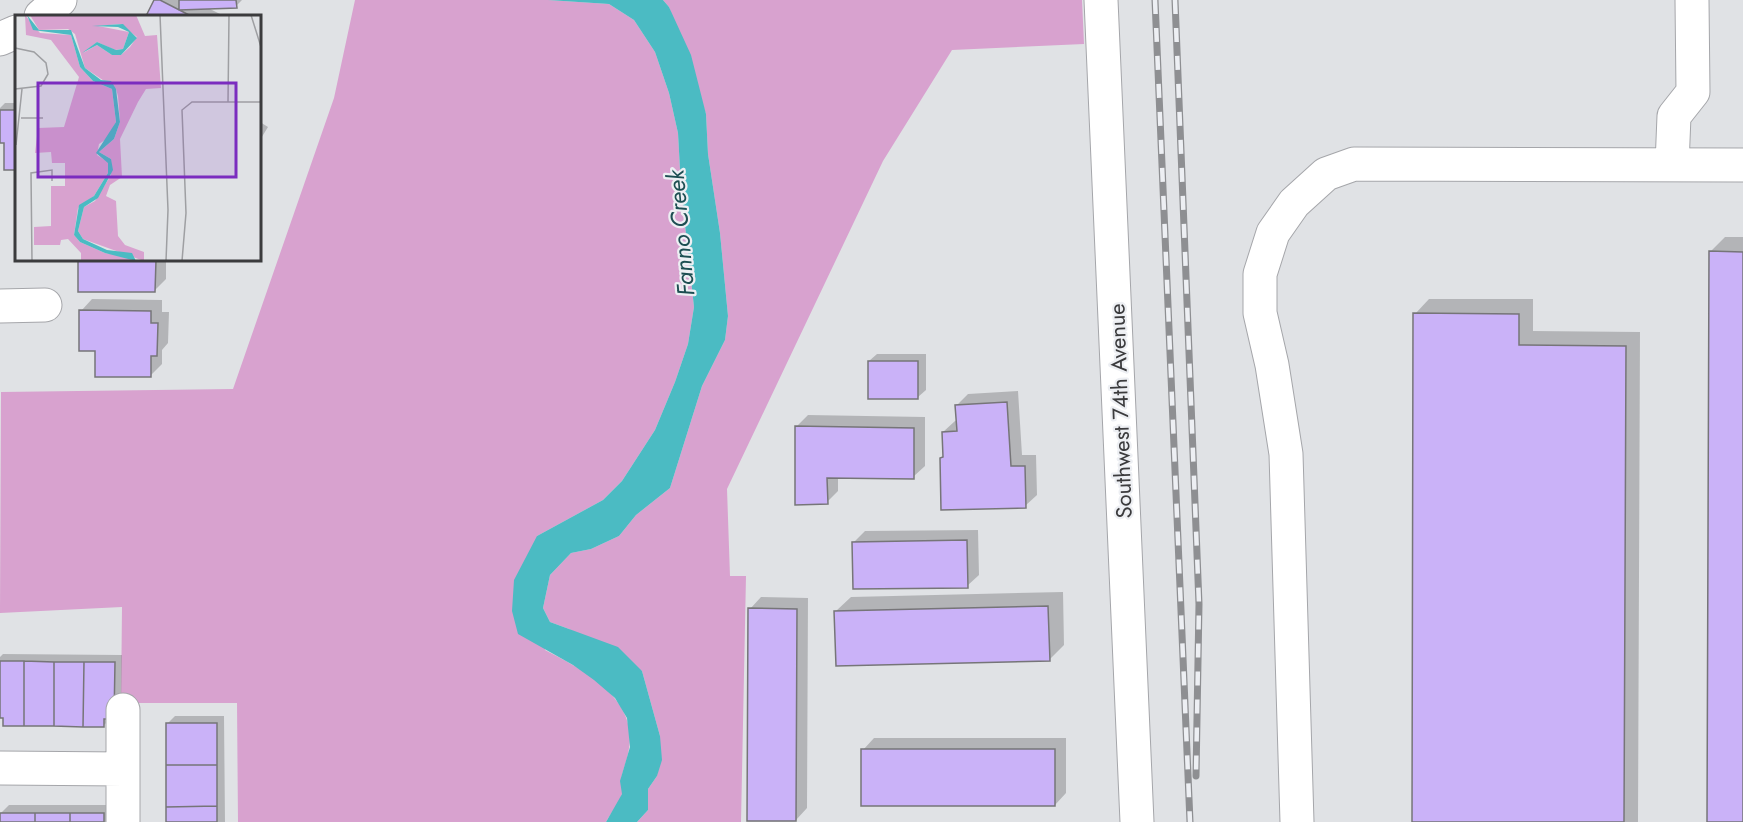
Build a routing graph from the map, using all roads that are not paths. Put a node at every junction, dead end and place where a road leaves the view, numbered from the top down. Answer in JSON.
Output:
{"nodes":[{"id":1,"x":60,"y":0,"type":"edge"},
{"id":2,"x":1101,"y":0,"type":"edge"},
{"id":3,"x":1692,"y":0,"type":"edge"},
{"id":4,"x":42,"y":15,"type":"edge"},
{"id":5,"x":15,"y":32,"type":"edge"},
{"id":6,"x":0,"y":39,"type":"edge"},
{"id":7,"x":1672,"y":165,"type":"junction"},
{"id":8,"x":1743,"y":165,"type":"edge"},
{"id":9,"x":45,"y":305,"type":"dead end"},
{"id":10,"x":0,"y":306,"type":"edge"},
{"id":11,"x":123,"y":710,"type":"dead end"},
{"id":12,"x":0,"y":768,"type":"edge"},
{"id":13,"x":123,"y":769,"type":"junction"},
{"id":14,"x":123,"y":822,"type":"edge"},
{"id":15,"x":1137,"y":822,"type":"edge"},
{"id":16,"x":1297,"y":822,"type":"edge"}],
"edges":[{"from":1,"to":4,"type":"street"},
{"from":2,"to":15,"type":"street","name":"Southwest 74th Avenue"},
{"from":3,"to":7,"type":"street"},
{"from":5,"to":6,"type":"street"},
{"from":7,"to":8,"type":"street"},
{"from":7,"to":16,"type":"street"},
{"from":9,"to":10,"type":"street"},
{"from":11,"to":13,"type":"street"},
{"from":12,"to":13,"type":"street"},
{"from":13,"to":14,"type":"street"}]}
